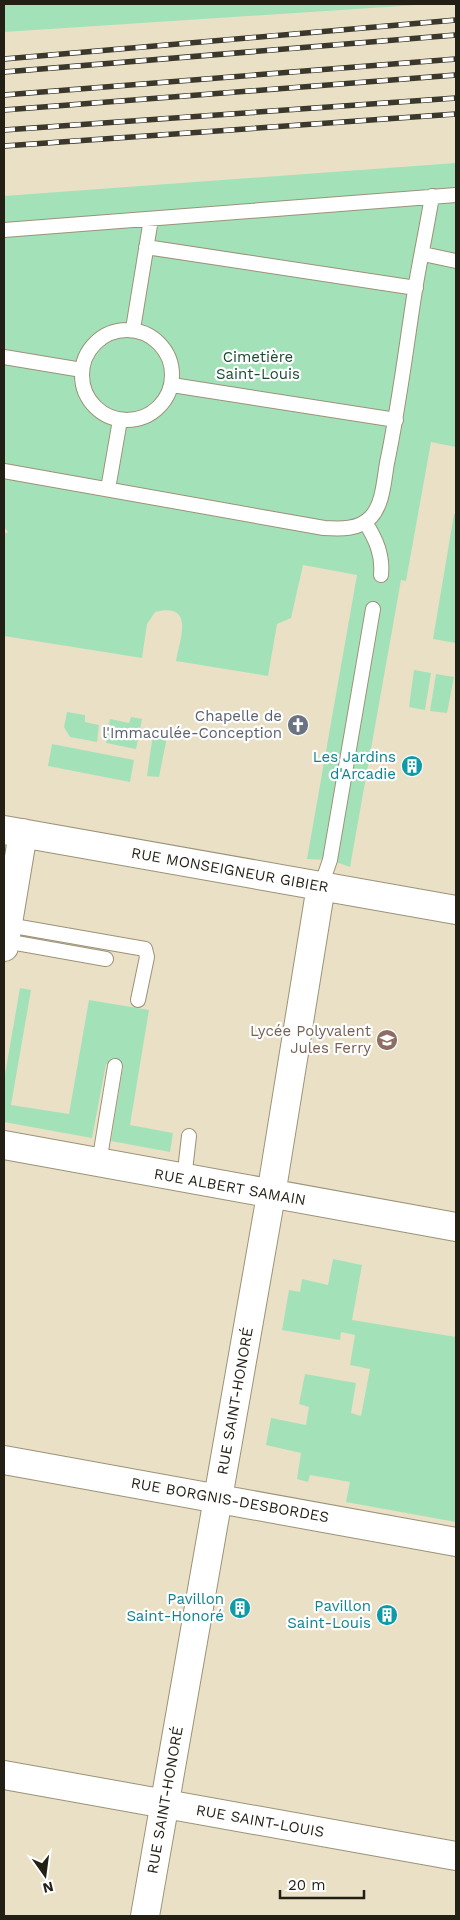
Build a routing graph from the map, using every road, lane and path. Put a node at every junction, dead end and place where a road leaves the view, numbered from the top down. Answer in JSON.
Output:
{"nodes":[{"id":1,"x":456,"y":195,"type":"edge"},
{"id":2,"x":432,"y":196,"type":"junction"},
{"id":3,"x":151,"y":219,"type":"junction"},
{"id":4,"x":4,"y":230,"type":"edge"},
{"id":5,"x":146,"y":247,"type":"junction"},
{"id":6,"x":423,"y":254,"type":"junction"},
{"id":7,"x":456,"y":261,"type":"edge"},
{"id":8,"x":416,"y":288,"type":"junction"},
{"id":9,"x":134,"y":329,"type":"junction"},
{"id":10,"x":4,"y":357,"type":"edge"},
{"id":11,"x":82,"y":370,"type":"junction"},
{"id":12,"x":172,"y":385,"type":"junction"},
{"id":13,"x":120,"y":420,"type":"junction"},
{"id":14,"x":396,"y":420,"type":"junction"},
{"id":15,"x":4,"y":471,"type":"edge"},
{"id":16,"x":108,"y":489,"type":"junction"},
{"id":17,"x":365,"y":522,"type":"junction"},
{"id":18,"x":381,"y":575,"type":"dead end"},
{"id":19,"x":373,"y":609,"type":"dead end"},
{"id":20,"x":13,"y":832,"type":"edge"},
{"id":21,"x":320,"y":886,"type":"junction"},
{"id":22,"x":456,"y":910,"type":"edge"},
{"id":23,"x":5,"y":938,"type":"edge"},
{"id":24,"x":106,"y":959,"type":"dead end"},
{"id":25,"x":138,"y":1000,"type":"dead end"},
{"id":26,"x":115,"y":1066,"type":"dead end"},
{"id":27,"x":189,"y":1136,"type":"dead end"},
{"id":28,"x":4,"y":1145,"type":"edge"},
{"id":29,"x":99,"y":1163,"type":"junction"},
{"id":30,"x":184,"y":1179,"type":"junction"},
{"id":31,"x":271,"y":1195,"type":"junction"},
{"id":32,"x":456,"y":1227,"type":"edge"},
{"id":33,"x":4,"y":1460,"type":"edge"},
{"id":34,"x":218,"y":1498,"type":"junction"},
{"id":35,"x":456,"y":1542,"type":"edge"},
{"id":36,"x":4,"y":1776,"type":"edge"},
{"id":37,"x":165,"y":1804,"type":"junction"},
{"id":38,"x":456,"y":1856,"type":"edge"},
{"id":39,"x":145,"y":1916,"type":"edge"}],
"edges":[{"from":1,"to":2,"type":"lane"},
{"from":2,"to":3,"type":"lane"},
{"from":2,"to":6,"type":"lane"},
{"from":3,"to":4,"type":"lane"},
{"from":3,"to":5,"type":"lane"},
{"from":5,"to":8,"type":"lane"},
{"from":5,"to":9,"type":"lane"},
{"from":6,"to":7,"type":"lane"},
{"from":6,"to":8,"type":"lane"},
{"from":8,"to":14,"type":"lane"},
{"from":9,"to":11,"type":"lane"},
{"from":9,"to":12,"type":"lane"},
{"from":10,"to":11,"type":"lane"},
{"from":11,"to":13,"type":"lane"},
{"from":12,"to":13,"type":"lane"},
{"from":12,"to":14,"type":"lane"},
{"from":13,"to":16,"type":"lane"},
{"from":14,"to":17,"type":"lane"},
{"from":15,"to":16,"type":"lane"},
{"from":16,"to":17,"type":"lane"},
{"from":17,"to":18,"type":"lane"},
{"from":19,"to":21,"type":"lane"},
{"from":20,"to":21,"type":"street","name":"RUE MONSEIGNEUR GIBIER"},
{"from":20,"to":23,"type":"street"},
{"from":21,"to":22,"type":"street","name":"RUE MONSEIGNEUR GIBIER"},
{"from":21,"to":31,"type":"street","name":"RUE SAINT-HONORÉ"},
{"from":23,"to":24,"type":"lane"},
{"from":23,"to":25,"type":"lane"},
{"from":26,"to":29,"type":"lane"},
{"from":27,"to":30,"type":"lane"},
{"from":28,"to":29,"type":"street","name":"RUE ALBERT SAMAIN"},
{"from":29,"to":30,"type":"street","name":"RUE ALBERT SAMAIN"},
{"from":30,"to":31,"type":"street","name":"RUE ALBERT SAMAIN"},
{"from":31,"to":32,"type":"street","name":"RUE ALBERT SAMAIN"},
{"from":31,"to":34,"type":"street","name":"RUE SAINT-HONORÉ"},
{"from":33,"to":34,"type":"street","name":"RUE BORGNIS-DESBORDES"},
{"from":34,"to":35,"type":"street","name":"RUE BORGNIS-DESBORDES"},
{"from":34,"to":37,"type":"street","name":"RUE SAINT-HONORÉ"},
{"from":36,"to":37,"type":"street","name":"RUE SAINT-LOUIS"},
{"from":37,"to":38,"type":"street","name":"RUE SAINT-LOUIS"},
{"from":37,"to":39,"type":"street","name":"RUE SAINT-HONORÉ"}]}
